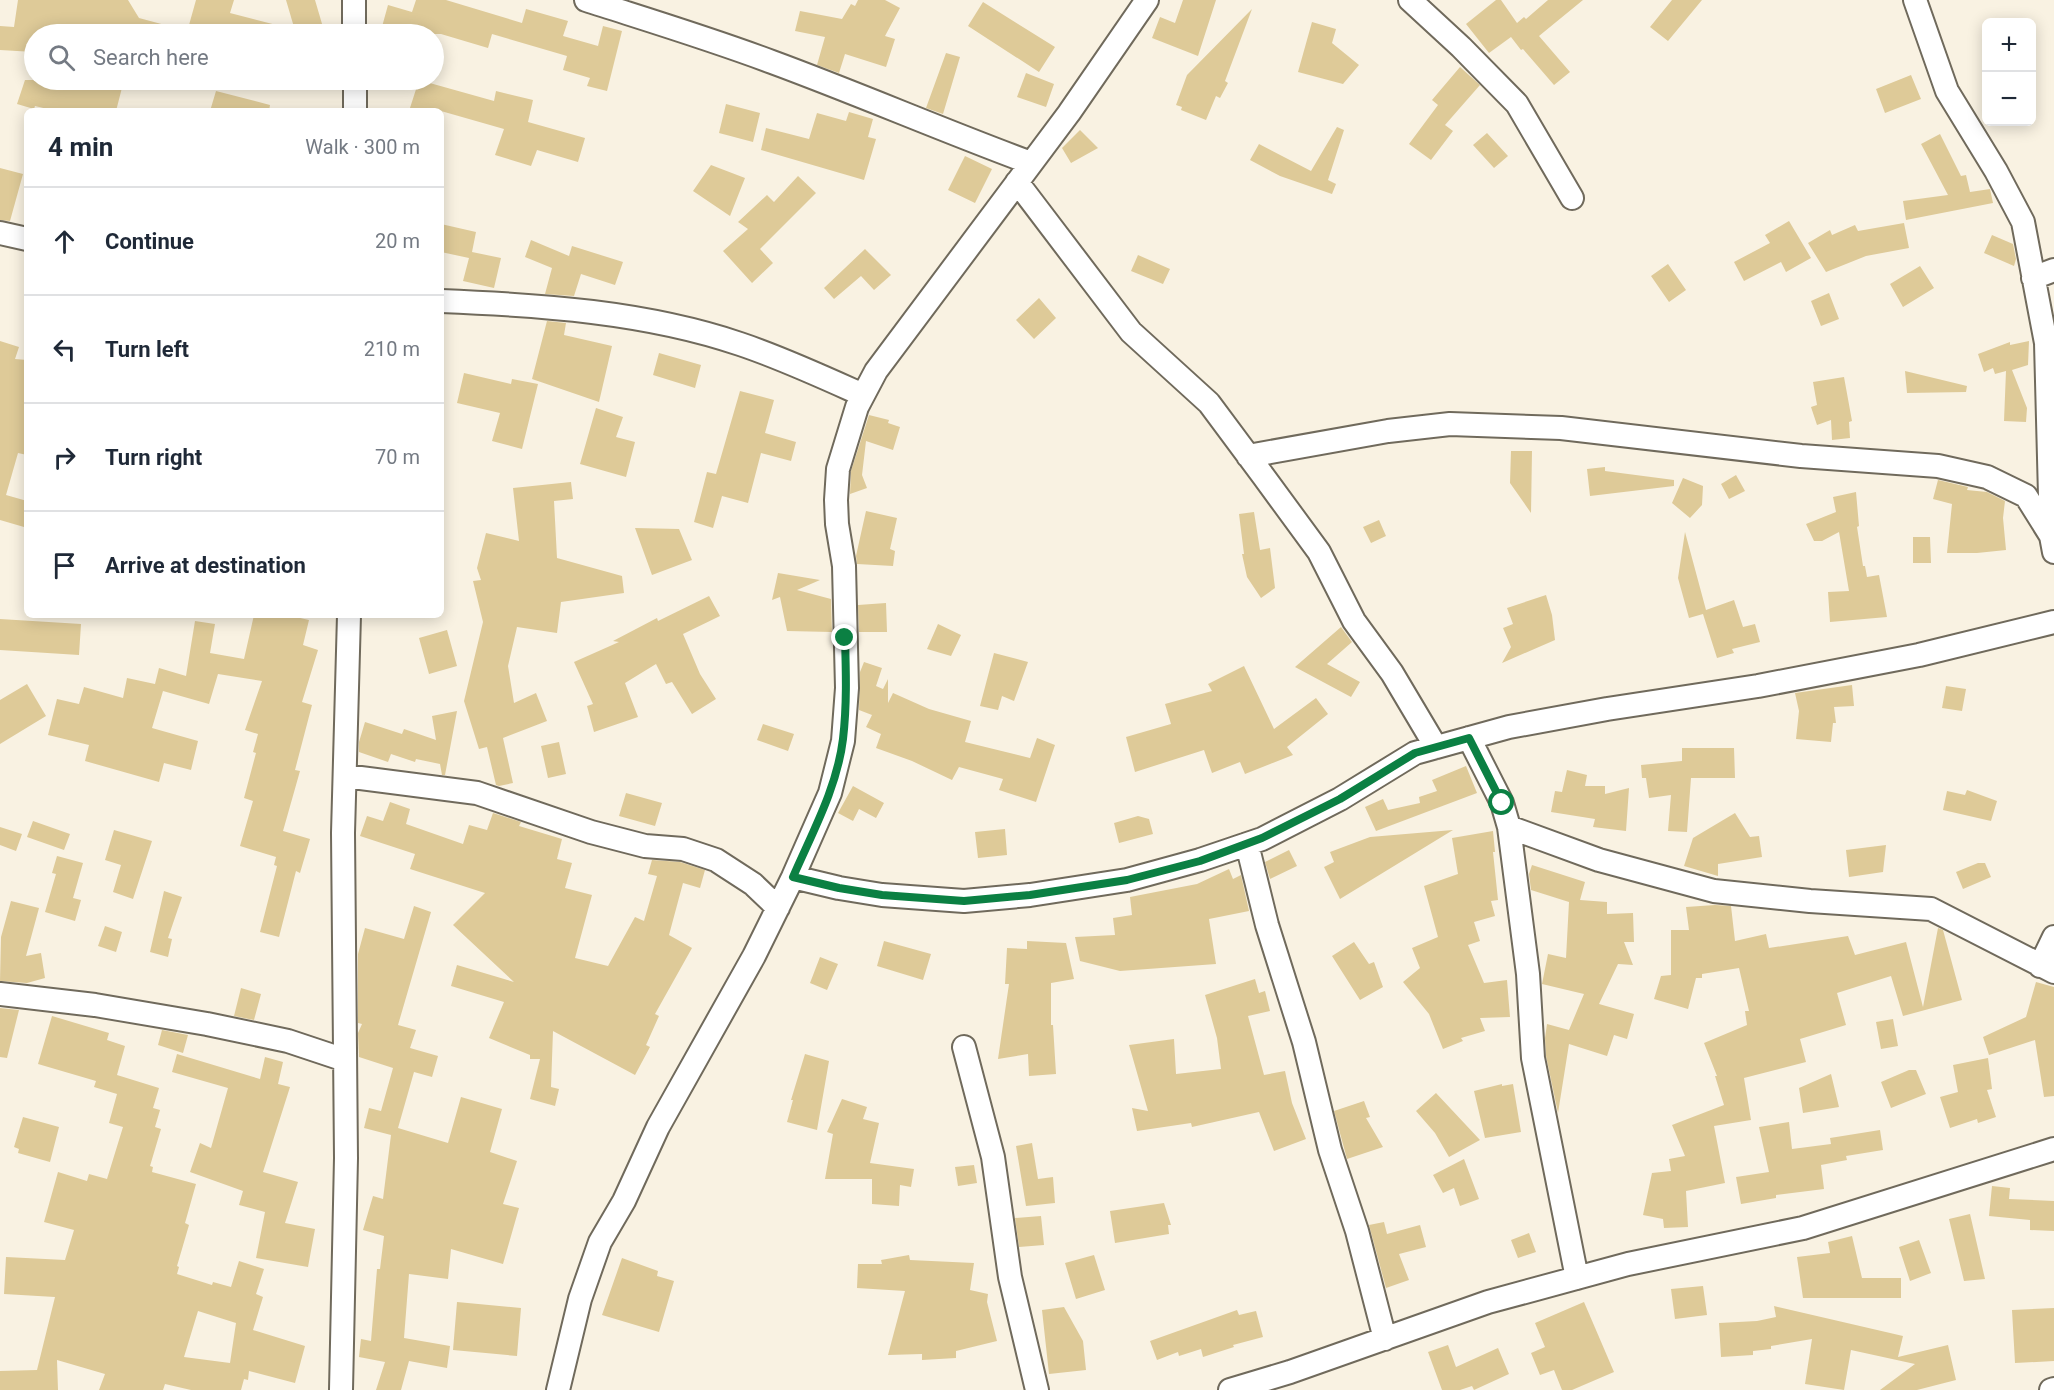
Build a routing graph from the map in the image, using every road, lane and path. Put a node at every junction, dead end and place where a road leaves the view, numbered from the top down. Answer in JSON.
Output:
{"nodes":[{"id":1,"x":354,"y":0,"type":"edge"},
{"id":2,"x":586,"y":0,"type":"edge"},
{"id":3,"x":1147,"y":0,"type":"edge"},
{"id":4,"x":1410,"y":0,"type":"edge"},
{"id":5,"x":1915,"y":0,"type":"edge"},
{"id":6,"x":354,"y":24,"type":"edge"},
{"id":7,"x":355,"y":90,"type":"edge"},
{"id":8,"x":355,"y":108,"type":"edge"},
{"id":9,"x":1031,"y":163,"type":"junction"},
{"id":10,"x":1017,"y":182,"type":"junction"},
{"id":11,"x":1572,"y":198,"type":"dead end"},
{"id":12,"x":0,"y":233,"type":"edge"},
{"id":13,"x":24,"y":238,"type":"edge"},
{"id":14,"x":2054,"y":270,"type":"edge"},
{"id":15,"x":2033,"y":279,"type":"junction"},
{"id":16,"x":444,"y":302,"type":"edge"},
{"id":17,"x":863,"y":395,"type":"junction"},
{"id":18,"x":1248,"y":456,"type":"junction"},
{"id":19,"x":2052,"y":544,"type":"edge"},
{"id":20,"x":349,"y":618,"type":"edge"},
{"id":21,"x":2054,"y":622,"type":"edge"},
{"id":22,"x":1469,"y":738,"type":"junction"},
{"id":23,"x":1436,"y":747,"type":"junction"},
{"id":24,"x":345,"y":777,"type":"junction"},
{"id":25,"x":1509,"y":827,"type":"junction"},
{"id":26,"x":1247,"y":844,"type":"junction"},
{"id":27,"x":793,"y":877,"type":"junction"},
{"id":28,"x":778,"y":908,"type":"junction"},
{"id":29,"x":2054,"y":937,"type":"edge"},
{"id":30,"x":2047,"y":969,"type":"edge"},
{"id":31,"x":0,"y":994,"type":"edge"},
{"id":32,"x":964,"y":1047,"type":"dead end"},
{"id":33,"x":345,"y":1060,"type":"junction"},
{"id":34,"x":2054,"y":1149,"type":"edge"},
{"id":35,"x":1577,"y":1278,"type":"junction"},
{"id":36,"x":1385,"y":1339,"type":"junction"},
{"id":37,"x":340,"y":1390,"type":"edge"},
{"id":38,"x":558,"y":1390,"type":"edge"},
{"id":39,"x":1037,"y":1390,"type":"edge"},
{"id":40,"x":1230,"y":1390,"type":"edge"}],
"edges":[{"from":1,"to":6,"type":"street"},
{"from":2,"to":9,"type":"street"},
{"from":3,"to":9,"type":"street"},
{"from":4,"to":11,"type":"street"},
{"from":5,"to":15,"type":"street"},
{"from":7,"to":8,"type":"street"},
{"from":9,"to":10,"type":"street"},
{"from":10,"to":17,"type":"street"},
{"from":10,"to":18,"type":"street"},
{"from":12,"to":13,"type":"street"},
{"from":14,"to":15,"type":"street"},
{"from":15,"to":19,"type":"street"},
{"from":16,"to":17,"type":"street"},
{"from":17,"to":27,"type":"street"},
{"from":18,"to":19,"type":"street"},
{"from":18,"to":23,"type":"street"},
{"from":20,"to":24,"type":"street"},
{"from":21,"to":22,"type":"street"},
{"from":22,"to":23,"type":"street"},
{"from":22,"to":25,"type":"street"},
{"from":23,"to":26,"type":"street"},
{"from":24,"to":28,"type":"street"},
{"from":24,"to":33,"type":"street"},
{"from":25,"to":30,"type":"street"},
{"from":25,"to":35,"type":"street"},
{"from":26,"to":27,"type":"street"},
{"from":26,"to":36,"type":"street"},
{"from":27,"to":28,"type":"street"},
{"from":28,"to":38,"type":"street"},
{"from":29,"to":30,"type":"street"},
{"from":31,"to":33,"type":"street"},
{"from":32,"to":39,"type":"street"},
{"from":33,"to":37,"type":"street"},
{"from":34,"to":35,"type":"street"},
{"from":35,"to":36,"type":"street"},
{"from":36,"to":40,"type":"street"}]}
